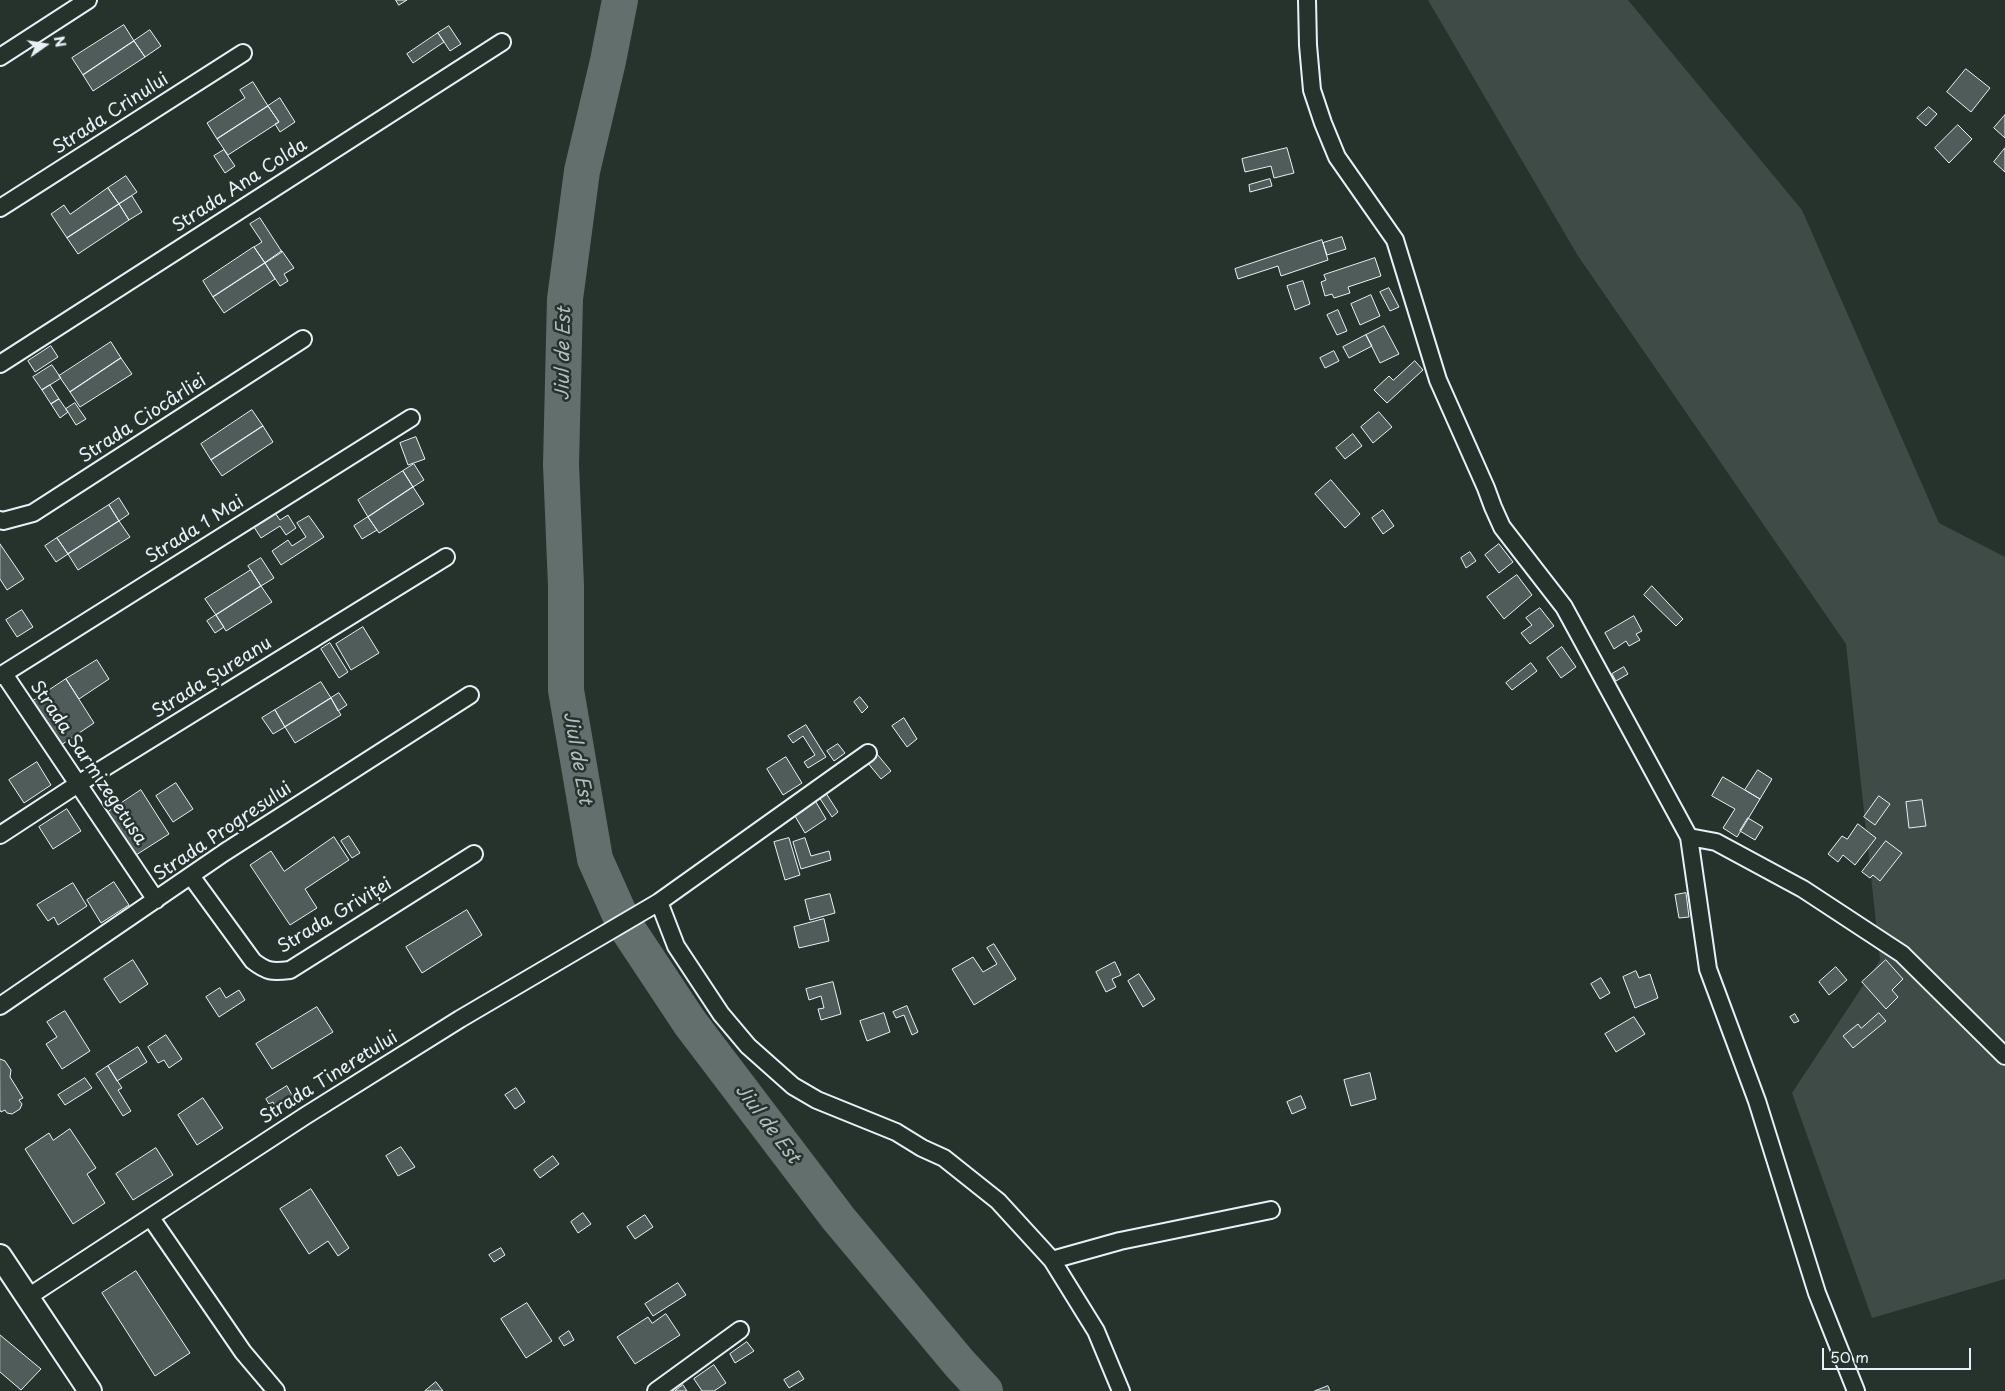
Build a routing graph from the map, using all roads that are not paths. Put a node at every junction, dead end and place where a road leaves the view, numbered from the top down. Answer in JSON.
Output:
{"nodes":[{"id":1,"x":88,"y":0,"type":"edge"},
{"id":2,"x":1306,"y":0,"type":"edge"},
{"id":3,"x":502,"y":42,"type":"dead end"},
{"id":4,"x":243,"y":53,"type":"dead end"},
{"id":5,"x":0,"y":57,"type":"edge"},
{"id":6,"x":0,"y":208,"type":"edge"},
{"id":7,"x":303,"y":338,"type":"dead end"},
{"id":8,"x":0,"y":364,"type":"edge"},
{"id":9,"x":412,"y":418,"type":"dead end"},
{"id":10,"x":0,"y":520,"type":"edge"},
{"id":11,"x":446,"y":557,"type":"dead end"},
{"id":12,"x":2,"y":675,"type":"edge"},
{"id":13,"x":470,"y":695,"type":"dead end"},
{"id":14,"x":868,"y":753,"type":"dead end"},
{"id":15,"x":78,"y":784,"type":"junction"},
{"id":16,"x":0,"y":835,"type":"edge"},
{"id":17,"x":1689,"y":837,"type":"junction"},
{"id":18,"x":474,"y":854,"type":"dead end"},
{"id":19,"x":191,"y":876,"type":"junction"},
{"id":20,"x":156,"y":900,"type":"junction"},
{"id":21,"x":652,"y":906,"type":"junction"},
{"id":22,"x":0,"y":1006,"type":"edge"},
{"id":23,"x":2005,"y":1056,"type":"edge"},
{"id":24,"x":1271,"y":1210,"type":"dead end"},
{"id":25,"x":151,"y":1218,"type":"junction"},
{"id":26,"x":0,"y":1256,"type":"edge"},
{"id":27,"x":1052,"y":1260,"type":"junction"},
{"id":28,"x":28,"y":1298,"type":"junction"},
{"id":29,"x":740,"y":1330,"type":"dead end"},
{"id":30,"x":90,"y":1391,"type":"edge"},
{"id":31,"x":276,"y":1391,"type":"edge"},
{"id":32,"x":656,"y":1391,"type":"edge"},
{"id":33,"x":1121,"y":1391,"type":"edge"},
{"id":34,"x":1856,"y":1391,"type":"edge"}],
"edges":[{"from":1,"to":5,"type":"street"},
{"from":2,"to":17,"type":"street"},
{"from":3,"to":8,"type":"street","name":"Strada Ana Colda"},
{"from":4,"to":6,"type":"street","name":"Strada Crinului"},
{"from":7,"to":10,"type":"street","name":"Strada Ciocârliei"},
{"from":9,"to":12,"type":"street","name":"Strada 1 Mai"},
{"from":11,"to":15,"type":"street","name":"Strada Șureanu"},
{"from":12,"to":15,"type":"street","name":"Strada Sarmizegetusa"},
{"from":13,"to":19,"type":"street","name":"Strada Progresului"},
{"from":14,"to":21,"type":"street","name":"Strada Tineretului"},
{"from":15,"to":16,"type":"street","name":"Strada Șureanu"},
{"from":15,"to":20,"type":"street","name":"Strada Sarmizegetusa"},
{"from":17,"to":23,"type":"street"},
{"from":17,"to":34,"type":"street"},
{"from":18,"to":19,"type":"street","name":"Strada Griviței"},
{"from":19,"to":20,"type":"street","name":"Strada Progresului"},
{"from":20,"to":22,"type":"street","name":"Strada Progresului"},
{"from":21,"to":25,"type":"street","name":"Strada Tineretului"},
{"from":21,"to":27,"type":"street"},
{"from":24,"to":27,"type":"street"},
{"from":25,"to":28,"type":"street","name":"Strada Tineretului"},
{"from":25,"to":31,"type":"street"},
{"from":26,"to":28,"type":"street"},
{"from":27,"to":33,"type":"street"},
{"from":28,"to":30,"type":"street"},
{"from":29,"to":32,"type":"street"}]}
